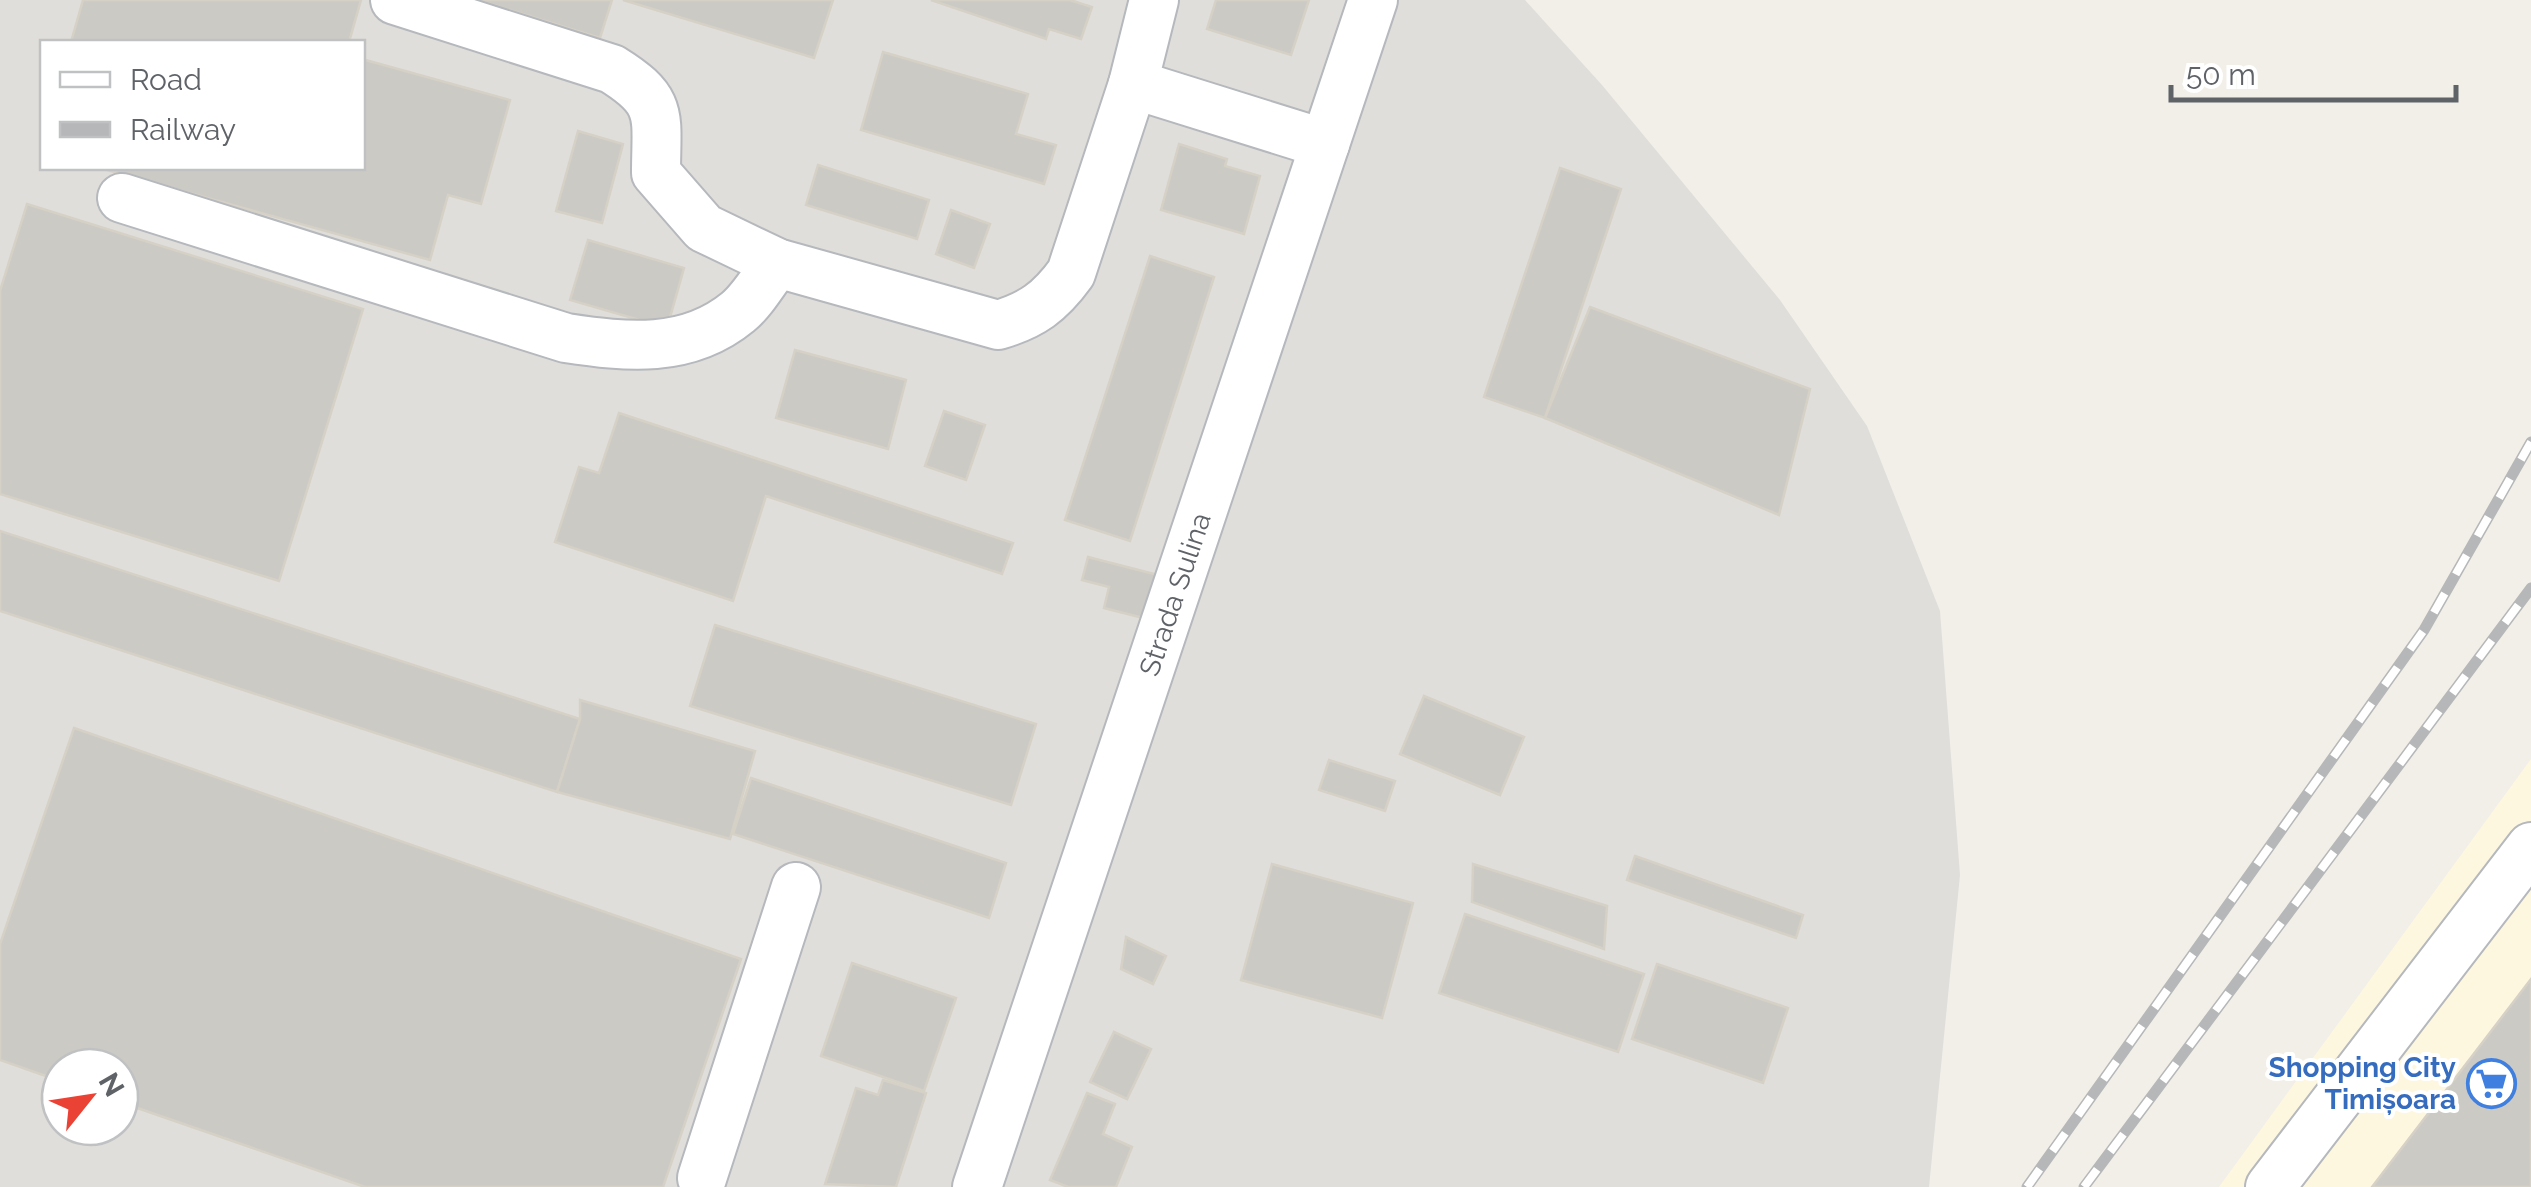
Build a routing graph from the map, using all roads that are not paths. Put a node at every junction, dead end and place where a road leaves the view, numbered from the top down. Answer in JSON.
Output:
{"nodes":[{"id":1,"x":395,"y":0,"type":"edge"},
{"id":2,"x":1154,"y":0,"type":"edge"},
{"id":3,"x":1373,"y":0,"type":"edge"},
{"id":4,"x":1133,"y":84,"type":"junction"},
{"id":5,"x":1324,"y":144,"type":"junction"},
{"id":6,"x":122,"y":198,"type":"dead end"},
{"id":7,"x":776,"y":263,"type":"junction"},
{"id":8,"x":2531,"y":846,"type":"edge"},
{"id":9,"x":796,"y":887,"type":"dead end"},
{"id":10,"x":702,"y":1178,"type":"dead end"},
{"id":11,"x":977,"y":1187,"type":"edge"},
{"id":12,"x":2270,"y":1187,"type":"edge"}],
"edges":[{"from":1,"to":7,"type":"street"},
{"from":2,"to":4,"type":"street"},
{"from":3,"to":5,"type":"street","name":"Strada Sulina"},
{"from":4,"to":5,"type":"street"},
{"from":4,"to":7,"type":"street"},
{"from":5,"to":11,"type":"street","name":"Strada Sulina"},
{"from":6,"to":7,"type":"street"},
{"from":8,"to":12,"type":"street"},
{"from":9,"to":10,"type":"street"}]}
